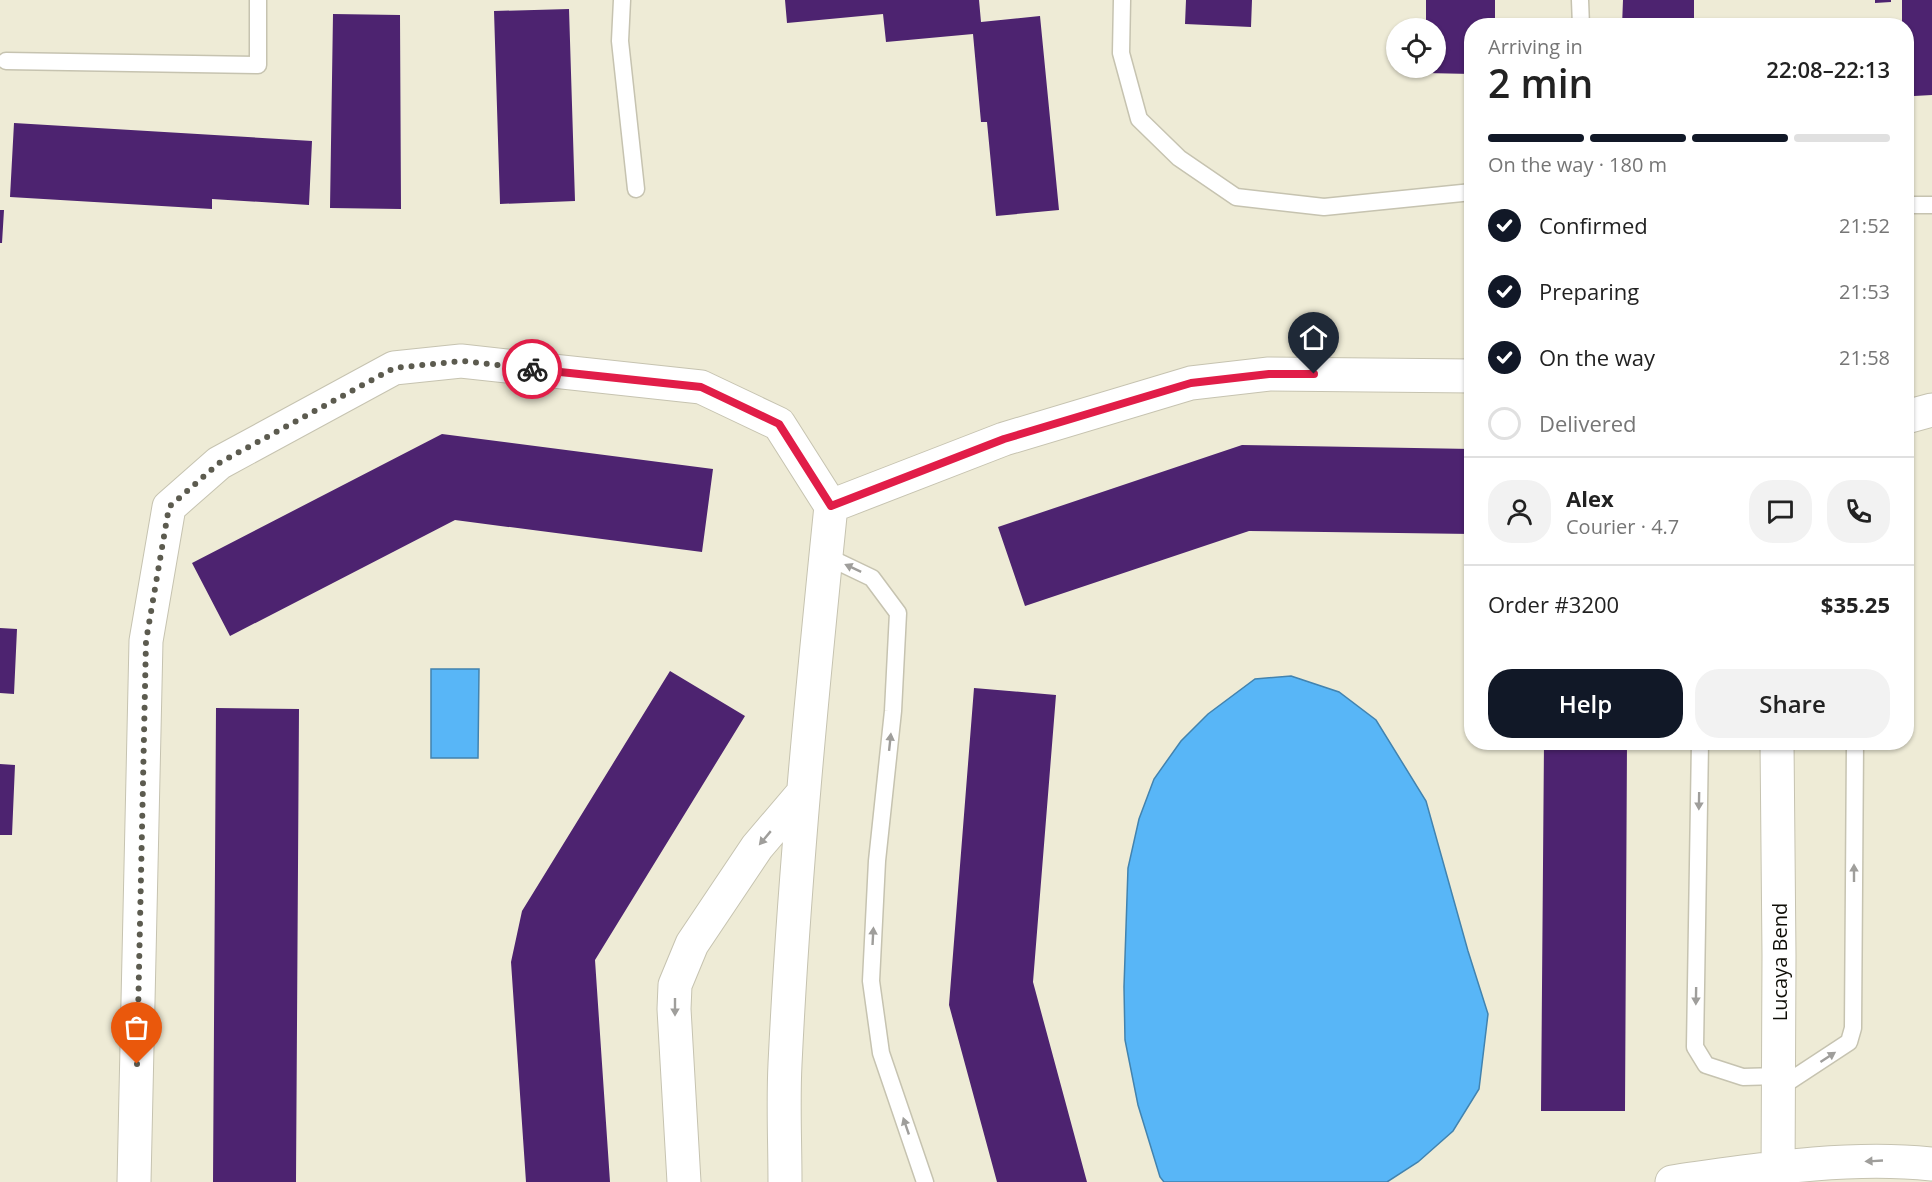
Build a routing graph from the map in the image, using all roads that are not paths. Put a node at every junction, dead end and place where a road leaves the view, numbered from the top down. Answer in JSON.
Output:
{"nodes":[{"id":1,"x":258,"y":0,"type":"edge"},
{"id":2,"x":622,"y":0,"type":"edge"},
{"id":3,"x":1122,"y":0,"type":"edge"},
{"id":4,"x":1580,"y":0,"type":"edge"},
{"id":5,"x":1581,"y":18,"type":"edge"},
{"id":6,"x":6,"y":61,"type":"dead end"},
{"id":7,"x":636,"y":189,"type":"dead end"},
{"id":8,"x":1464,"y":193,"type":"edge"},
{"id":9,"x":1932,"y":205,"type":"edge"},
{"id":10,"x":1914,"y":206,"type":"edge"},
{"id":11,"x":1464,"y":376,"type":"edge"},
{"id":12,"x":1932,"y":410,"type":"edge"},
{"id":13,"x":1914,"y":415,"type":"edge"},
{"id":14,"x":831,"y":506,"type":"junction"},
{"id":15,"x":826,"y":556,"type":"junction"},
{"id":16,"x":1700,"y":750,"type":"edge"},
{"id":17,"x":1777,"y":750,"type":"edge"},
{"id":18,"x":1855,"y":750,"type":"edge"},
{"id":19,"x":803,"y":793,"type":"junction"},
{"id":20,"x":1779,"y":1082,"type":"junction"},
{"id":21,"x":1932,"y":1164,"type":"edge"},
{"id":22,"x":1778,"y":1174,"type":"edge"},
{"id":23,"x":134,"y":1182,"type":"edge"},
{"id":24,"x":684,"y":1182,"type":"edge"},
{"id":25,"x":785,"y":1182,"type":"edge"},
{"id":26,"x":925,"y":1182,"type":"edge"},
{"id":27,"x":1672,"y":1182,"type":"edge"}],
"edges":[{"from":1,"to":6,"type":"lane"},
{"from":2,"to":7,"type":"lane"},
{"from":3,"to":8,"type":"lane"},
{"from":4,"to":5,"type":"lane"},
{"from":9,"to":10,"type":"lane"},
{"from":11,"to":14,"type":"street"},
{"from":12,"to":13,"type":"street"},
{"from":14,"to":15,"type":"street"},
{"from":14,"to":23,"type":"street"},
{"from":15,"to":19,"type":"street"},
{"from":26,"to":15,"type":"lane","one_way":true},
{"from":16,"to":20,"type":"lane","one_way":true},
{"from":17,"to":20,"type":"street","name":"Lucaya Bend"},
{"from":20,"to":18,"type":"lane","one_way":true},
{"from":19,"to":24,"type":"street","one_way":true},
{"from":19,"to":25,"type":"street"},
{"from":20,"to":22,"type":"street","name":"Lucaya Bend"},
{"from":21,"to":22,"type":"street","one_way":true},
{"from":22,"to":27,"type":"street"}]}
